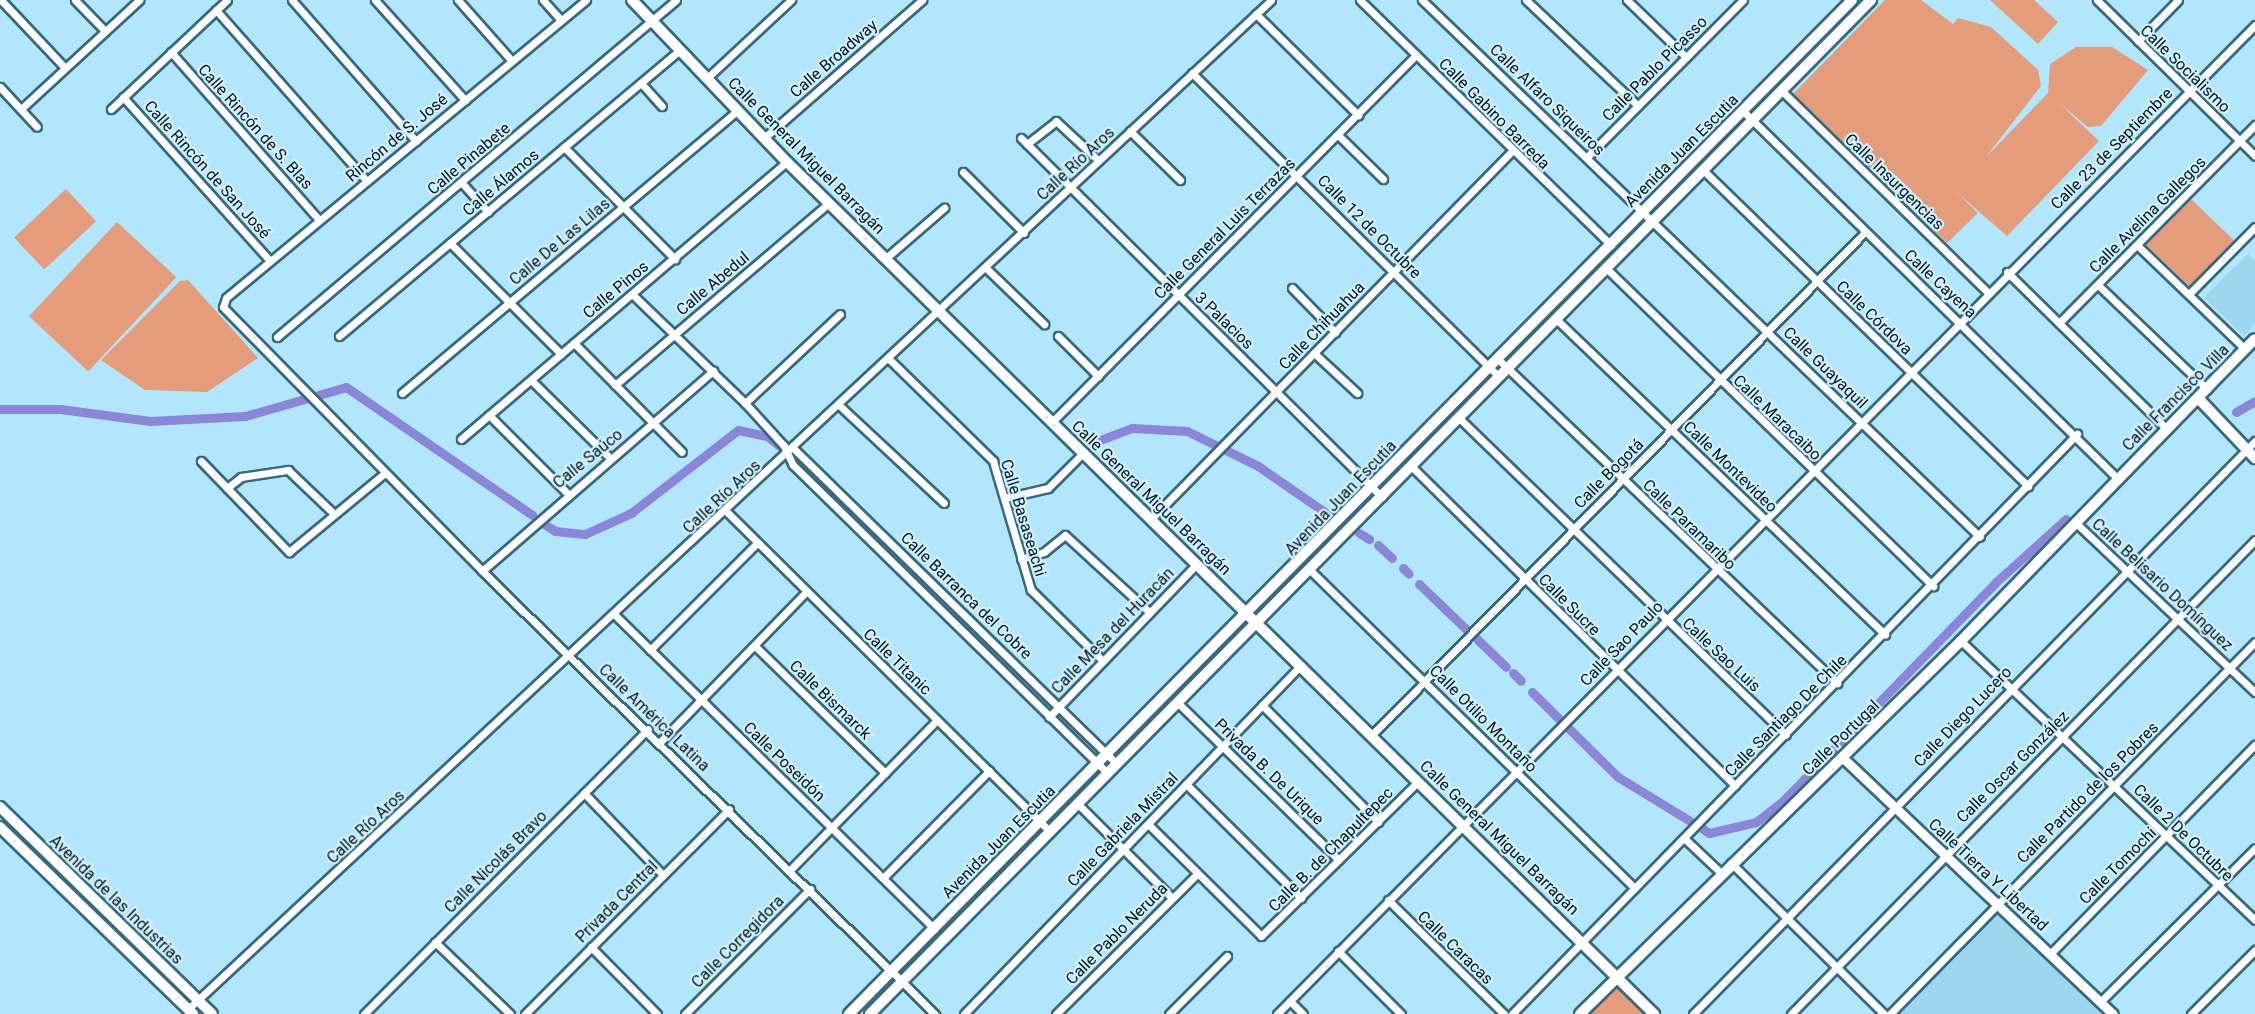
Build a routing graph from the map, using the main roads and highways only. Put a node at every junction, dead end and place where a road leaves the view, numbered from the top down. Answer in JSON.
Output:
{"nodes":[{"id":1,"x":632,"y":0,"type":"edge"},
{"id":2,"x":1852,"y":0,"type":"edge"},
{"id":3,"x":1871,"y":0,"type":"edge"},
{"id":4,"x":2255,"y":339,"type":"edge"},
{"id":5,"x":2198,"y":398,"type":"junction"},
{"id":6,"x":2255,"y":458,"type":"edge"},
{"id":7,"x":2117,"y":478,"type":"joint"},
{"id":8,"x":1360,"y":500,"type":"junction"},
{"id":9,"x":1370,"y":510,"type":"junction"},
{"id":10,"x":1336,"y":524,"type":"junction"},
{"id":11,"x":1347,"y":534,"type":"junction"},
{"id":12,"x":1248,"y":614,"type":"junction"},
{"id":13,"x":1258,"y":623,"type":"junction"},
{"id":14,"x":0,"y":807,"type":"edge"},
{"id":15,"x":0,"y":826,"type":"edge"},
{"id":16,"x":62,"y":868,"type":"junction"},
{"id":17,"x":52,"y":877,"type":"junction"},
{"id":18,"x":1618,"y":976,"type":"junction"},
{"id":19,"x":190,"y":1012,"type":"edge"},
{"id":20,"x":212,"y":1014,"type":"edge"},
{"id":21,"x":849,"y":1014,"type":"edge"},
{"id":22,"x":870,"y":1014,"type":"edge"},
{"id":23,"x":1580,"y":1014,"type":"edge"},
{"id":24,"x":1653,"y":1014,"type":"edge"}],
"edges":[{"from":1,"to":12,"type":"main road","name":"Calle General Miguel Barragán"},
{"from":2,"to":8,"type":"main road","name":"Avenida Juan Escutia"},
{"from":3,"to":9,"type":"main road","name":"Avenida Juan Escutia"},
{"from":4,"to":5,"type":"main road","name":"Calle Francisco Villa"},
{"from":5,"to":6,"type":"main road"},
{"from":5,"to":7,"type":"main road","name":"Calle Francisco Villa"},
{"from":7,"to":18,"type":"main road","name":"Calle Portugal"},
{"from":8,"to":9,"type":"main road"},
{"from":8,"to":10,"type":"main road","name":"Avenida Juan Escutia"},
{"from":9,"to":11,"type":"main road","name":"Avenida Juan Escutia"},
{"from":10,"to":11,"type":"main road"},
{"from":10,"to":12,"type":"main road","name":"Avenida Juan Escutia"},
{"from":11,"to":13,"type":"main road","name":"Avenida Juan Escutia"},
{"from":12,"to":13,"type":"main road","name":"Calle General Miguel Barragán"},
{"from":12,"to":21,"type":"main road","name":"Avenida Juan Escutia"},
{"from":13,"to":18,"type":"main road","name":"Calle General Miguel Barragán"},
{"from":13,"to":22,"type":"main road","name":"Avenida Juan Escutia"},
{"from":14,"to":16,"type":"main road","name":"Avenida de las Industrias"},
{"from":15,"to":17,"type":"main road","name":"Avenida de las Industrias"},
{"from":16,"to":17,"type":"main road"},
{"from":16,"to":20,"type":"main road","name":"Avenida de las Industrias"},
{"from":17,"to":19,"type":"main road","name":"Avenida de las Industrias"},
{"from":18,"to":23,"type":"main road","name":"Calle Portugal"},
{"from":18,"to":24,"type":"main road","name":"Calle General Miguel Barragán"}]}
